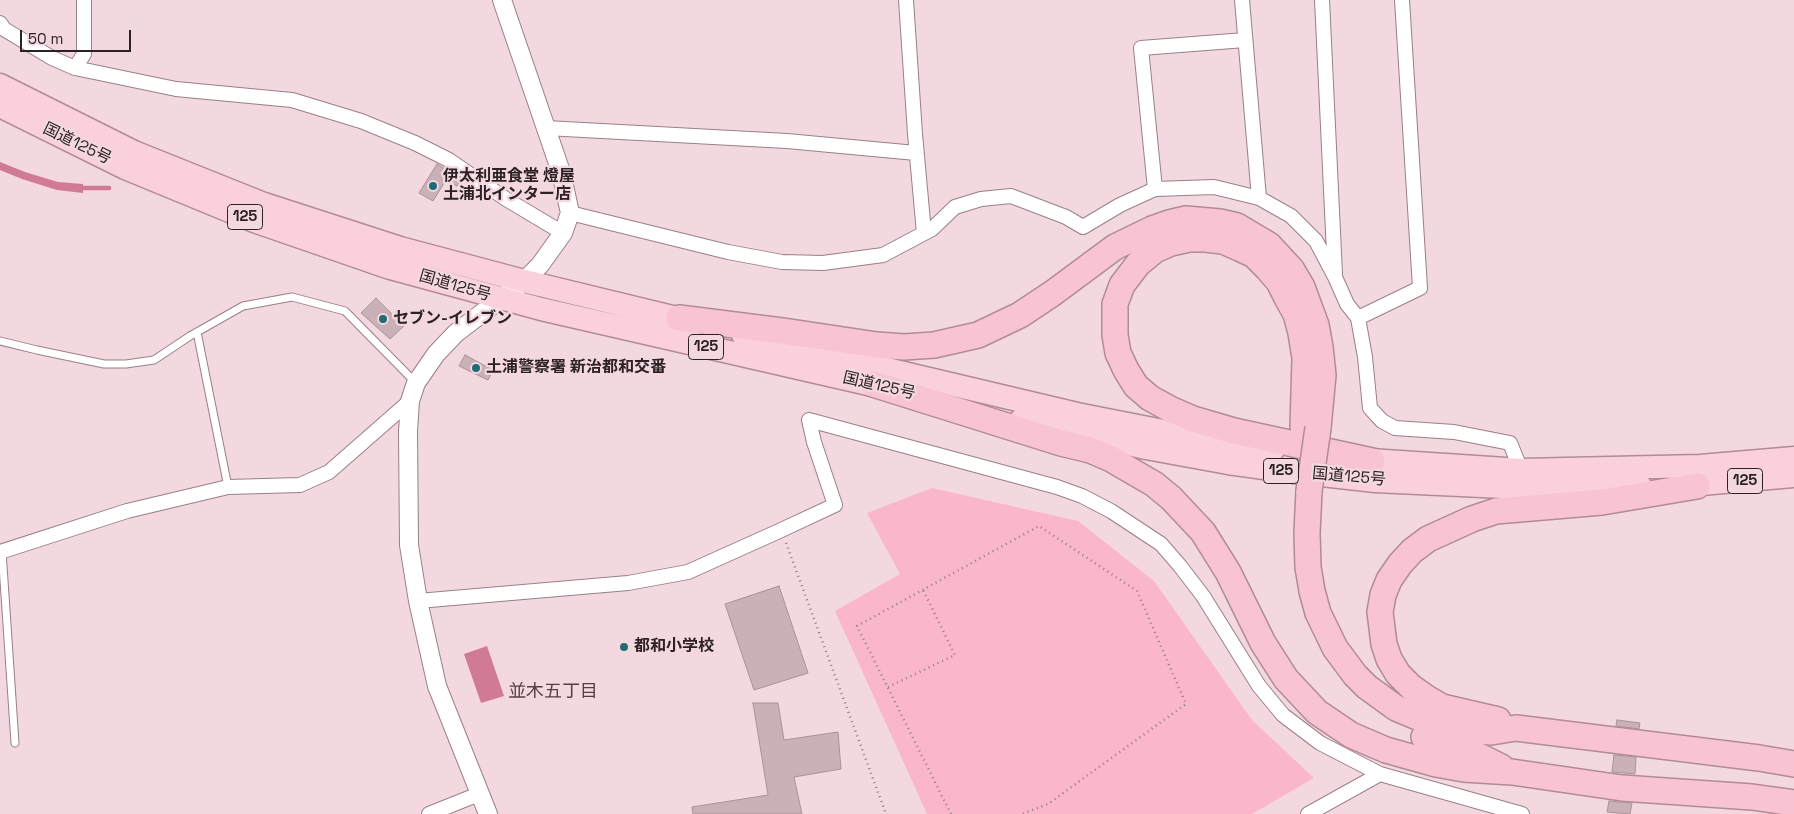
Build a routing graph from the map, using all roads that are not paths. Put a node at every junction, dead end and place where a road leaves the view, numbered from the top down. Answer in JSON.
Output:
{"nodes":[{"id":1,"x":84,"y":0,"type":"edge"},
{"id":2,"x":502,"y":0,"type":"edge"},
{"id":3,"x":906,"y":0,"type":"edge"},
{"id":4,"x":1242,"y":0,"type":"edge"},
{"id":5,"x":1322,"y":0,"type":"edge"},
{"id":6,"x":1402,"y":0,"type":"edge"},
{"id":7,"x":0,"y":23,"type":"edge"},
{"id":8,"x":1245,"y":40,"type":"junction"},
{"id":9,"x":75,"y":68,"type":"junction"},
{"id":10,"x":0,"y":86,"type":"edge"},
{"id":11,"x":0,"y":106,"type":"edge"},
{"id":12,"x":546,"y":128,"type":"junction"},
{"id":13,"x":916,"y":153,"type":"junction"},
{"id":14,"x":1155,"y":188,"type":"junction"},
{"id":15,"x":1259,"y":198,"type":"junction"},
{"id":16,"x":570,"y":213,"type":"junction"},
{"id":17,"x":563,"y":233,"type":"junction"},
{"id":18,"x":924,"y":233,"type":"junction"},
{"id":19,"x":1335,"y":277,"type":"junction"},
{"id":20,"x":524,"y":280,"type":"junction"},
{"id":21,"x":501,"y":299,"type":"junction"},
{"id":22,"x":679,"y":318,"type":"junction"},
{"id":23,"x":1358,"y":318,"type":"junction"},
{"id":24,"x":197,"y":332,"type":"junction"},
{"id":25,"x":0,"y":341,"type":"edge"},
{"id":26,"x":416,"y":383,"type":"junction"},
{"id":27,"x":873,"y":384,"type":"junction"},
{"id":28,"x":410,"y":401,"type":"junction"},
{"id":29,"x":1310,"y":427,"type":"junction"},
{"id":30,"x":1794,"y":458,"type":"edge"},
{"id":31,"x":1372,"y":461,"type":"junction"},
{"id":32,"x":1521,"y":470,"type":"junction"},
{"id":33,"x":1794,"y":476,"type":"edge"},
{"id":34,"x":1697,"y":486,"type":"junction"},
{"id":35,"x":228,"y":487,"type":"junction"},
{"id":36,"x":1302,"y":490,"type":"junction"},
{"id":37,"x":1,"y":551,"type":"edge"},
{"id":38,"x":418,"y":601,"type":"junction"},
{"id":39,"x":1516,"y":728,"type":"junction"},
{"id":40,"x":15,"y":743,"type":"dead end"},
{"id":41,"x":1794,"y":755,"type":"edge"},
{"id":42,"x":1759,"y":758,"type":"junction"},
{"id":43,"x":1794,"y":764,"type":"edge"},
{"id":44,"x":1512,"y":772,"type":"junction"},
{"id":45,"x":1380,"y":774,"type":"junction"},
{"id":46,"x":1794,"y":791,"type":"edge"},
{"id":47,"x":479,"y":794,"type":"junction"},
{"id":48,"x":1752,"y":796,"type":"junction"},
{"id":49,"x":1794,"y":803,"type":"edge"},
{"id":50,"x":428,"y":814,"type":"edge"},
{"id":51,"x":488,"y":814,"type":"edge"},
{"id":52,"x":1308,"y":814,"type":"edge"},
{"id":53,"x":1522,"y":814,"type":"edge"}],
"edges":[{"from":1,"to":9,"type":"street"},
{"from":2,"to":12,"type":"street"},
{"from":3,"to":13,"type":"street"},
{"from":4,"to":8,"type":"street"},
{"from":5,"to":19,"type":"street"},
{"from":6,"to":23,"type":"street"},
{"from":7,"to":9,"type":"street"},
{"from":8,"to":14,"type":"street"},
{"from":8,"to":15,"type":"street"},
{"from":9,"to":17,"type":"street"},
{"from":10,"to":20,"type":"highway","name":"国道125号","number":"125"},
{"from":11,"to":21,"type":"highway","name":"国道125号","number":"125"},
{"from":12,"to":13,"type":"street"},
{"from":12,"to":16,"type":"street"},
{"from":13,"to":18,"type":"street"},
{"from":14,"to":15,"type":"street"},
{"from":14,"to":18,"type":"street"},
{"from":15,"to":19,"type":"street"},
{"from":16,"to":17,"type":"street"},
{"from":16,"to":18,"type":"street"},
{"from":17,"to":20,"type":"street"},
{"from":19,"to":23,"type":"street"},
{"from":20,"to":21,"type":"street"},
{"from":20,"to":22,"type":"highway","name":"国道125号","number":"125"},
{"from":21,"to":26,"type":"street"},
{"from":21,"to":27,"type":"highway","name":"国道125号","number":"125"},
{"from":22,"to":29,"type":"highway"},
{"from":22,"to":31,"type":"highway","name":"国道125号","number":"125"},
{"from":23,"to":32,"type":"street"},
{"from":24,"to":25,"type":"lane"},
{"from":24,"to":26,"type":"lane"},
{"from":24,"to":35,"type":"lane"},
{"from":26,"to":28,"type":"street"},
{"from":27,"to":34,"type":"highway","name":"国道125号","number":"125"},
{"from":27,"to":44,"type":"highway"},
{"from":28,"to":35,"type":"street"},
{"from":28,"to":38,"type":"street"},
{"from":29,"to":31,"type":"highway"},
{"from":29,"to":36,"type":"highway","bridge":true},
{"from":30,"to":32,"type":"highway","name":"国道125号","number":"125"},
{"from":31,"to":32,"type":"highway","name":"国道125号","number":"125"},
{"from":33,"to":34,"type":"highway","name":"国道125号","number":"125"},
{"from":34,"to":39,"type":"highway"},
{"from":35,"to":37,"type":"street"},
{"from":36,"to":39,"type":"highway"},
{"from":36,"to":44,"type":"highway"},
{"from":37,"to":40,"type":"lane"},
{"from":38,"to":45,"type":"street"},
{"from":38,"to":47,"type":"street"},
{"from":39,"to":42,"type":"highway"},
{"from":41,"to":42,"type":"highway"},
{"from":42,"to":43,"type":"highway"},
{"from":44,"to":48,"type":"highway"},
{"from":45,"to":52,"type":"street"},
{"from":45,"to":53,"type":"street"},
{"from":46,"to":48,"type":"highway"},
{"from":47,"to":50,"type":"street"},
{"from":47,"to":51,"type":"street"},
{"from":48,"to":49,"type":"highway"}]}
